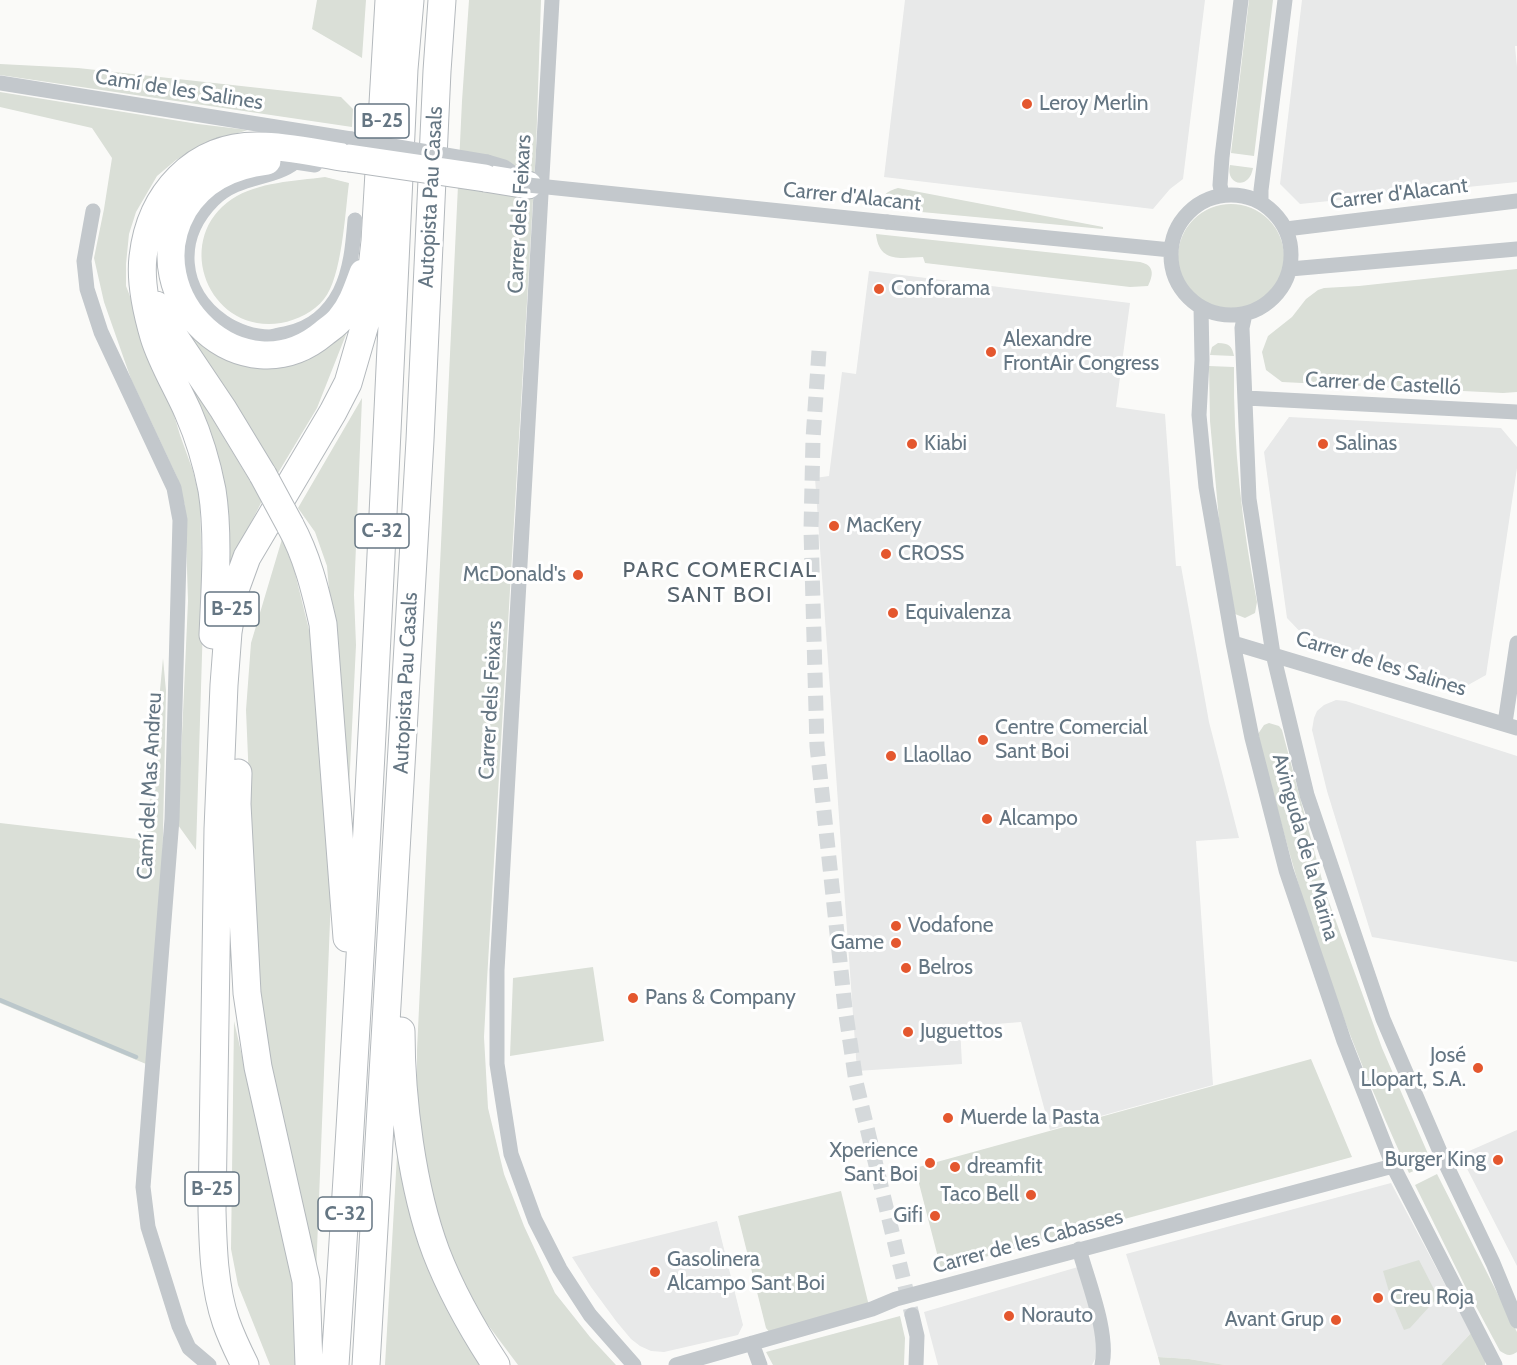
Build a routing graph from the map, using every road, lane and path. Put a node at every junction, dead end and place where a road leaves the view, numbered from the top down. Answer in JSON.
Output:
{"nodes":[{"id":1,"x":388,"y":0,"type":"edge"},
{"id":2,"x":410,"y":0,"type":"edge"},
{"id":3,"x":442,"y":0,"type":"edge"},
{"id":4,"x":552,"y":0,"type":"edge"},
{"id":5,"x":1240,"y":0,"type":"edge"},
{"id":6,"x":1285,"y":0,"type":"edge"},
{"id":7,"x":0,"y":83,"type":"edge"},
{"id":8,"x":349,"y":156,"type":"junction"},
{"id":9,"x":295,"y":162,"type":"junction"},
{"id":10,"x":528,"y":185,"type":"joint"},
{"id":11,"x":1222,"y":195,"type":"junction"},
{"id":12,"x":1517,"y":201,"type":"edge"},
{"id":13,"x":1261,"y":202,"type":"junction"},
{"id":14,"x":93,"y":211,"type":"dead end"},
{"id":15,"x":355,"y":220,"type":"dead end"},
{"id":16,"x":1286,"y":229,"type":"junction"},
{"id":17,"x":375,"y":241,"type":"junction"},
{"id":18,"x":1517,"y":249,"type":"edge"},
{"id":19,"x":1171,"y":250,"type":"junction"},
{"id":20,"x":142,"y":267,"type":"junction"},
{"id":21,"x":1290,"y":269,"type":"junction"},
{"id":22,"x":1200,"y":307,"type":"junction"},
{"id":23,"x":1245,"y":314,"type":"junction"},
{"id":24,"x":1246,"y":398,"type":"junction"},
{"id":25,"x":1517,"y":412,"type":"edge"},
{"id":26,"x":292,"y":481,"type":"junction"},
{"id":27,"x":410,"y":622,"type":"junction"},
{"id":28,"x":1233,"y":642,"type":"junction"},
{"id":29,"x":1517,"y":643,"type":"edge"},
{"id":30,"x":1273,"y":654,"type":"junction"},
{"id":31,"x":1511,"y":725,"type":"edge"},
{"id":32,"x":214,"y":1008,"type":"junction"},
{"id":33,"x":355,"y":1062,"type":"junction"},
{"id":34,"x":1393,"y":1166,"type":"junction"},
{"id":35,"x":1079,"y":1249,"type":"junction"},
{"id":36,"x":1500,"y":1281,"type":"junction"},
{"id":37,"x":452,"y":1287,"type":"junction"},
{"id":38,"x":1517,"y":1298,"type":"edge"},
{"id":39,"x":912,"y":1315,"type":"tunnel mouth"},
{"id":40,"x":1517,"y":1321,"type":"edge"},
{"id":41,"x":752,"y":1343,"type":"junction"},
{"id":42,"x":209,"y":1365,"type":"edge"},
{"id":43,"x":245,"y":1365,"type":"edge"},
{"id":44,"x":309,"y":1365,"type":"edge"},
{"id":45,"x":334,"y":1365,"type":"edge"},
{"id":46,"x":366,"y":1365,"type":"edge"},
{"id":47,"x":496,"y":1365,"type":"edge"},
{"id":48,"x":506,"y":1365,"type":"edge"},
{"id":49,"x":634,"y":1365,"type":"edge"},
{"id":50,"x":676,"y":1365,"type":"edge"},
{"id":51,"x":760,"y":1365,"type":"edge"},
{"id":52,"x":916,"y":1365,"type":"edge"},
{"id":53,"x":1102,"y":1365,"type":"edge"},
{"id":54,"x":1494,"y":1365,"type":"edge"}],
"edges":[{"from":1,"to":17,"type":"highway","number":"B-25"},
{"from":2,"to":33,"type":"highway","name":"Autopista Pau Casals","number":"C-32"},
{"from":3,"to":27,"type":"highway","name":"Autopista Pau Casals","number":"C-32"},
{"from":4,"to":49,"type":"street","name":"Carrer dels Feixars"},
{"from":5,"to":11,"type":"street"},
{"from":6,"to":13,"type":"street"},
{"from":7,"to":8,"type":"street","name":"Camí de les Salines"},
{"from":8,"to":9,"type":"street"},
{"from":8,"to":10,"type":"highway","bridge":true},
{"from":8,"to":20,"type":"highway"},
{"from":9,"to":15,"type":"street"},
{"from":9,"to":17,"type":"highway"},
{"from":10,"to":19,"type":"street","name":"Carrer d'Alacant","bridge":true},
{"from":11,"to":13,"type":"street"},
{"from":11,"to":19,"type":"street"},
{"from":12,"to":16,"type":"street","name":"Carrer d'Alacant"},
{"from":13,"to":16,"type":"street"},
{"from":14,"to":42,"type":"street","name":"Camí del Mas Andreu"},
{"from":16,"to":21,"type":"street"},
{"from":17,"to":26,"type":"highway","number":"B-25"},
{"from":18,"to":21,"type":"street"},
{"from":19,"to":22,"type":"street"},
{"from":20,"to":32,"type":"highway"},
{"from":20,"to":33,"type":"highway","bridge":true},
{"from":21,"to":23,"type":"street"},
{"from":22,"to":23,"type":"street"},
{"from":22,"to":28,"type":"street","name":"Avinguda de la Marina"},
{"from":23,"to":24,"type":"street","name":"Avinguda de la Marina"},
{"from":24,"to":25,"type":"street","name":"Carrer de Castelló"},
{"from":24,"to":30,"type":"street","name":"Avinguda de la Marina"},
{"from":26,"to":32,"type":"highway","number":"B-25"},
{"from":26,"to":44,"type":"highway"},
{"from":27,"to":37,"type":"highway"},
{"from":27,"to":46,"type":"highway","name":"Autopista Pau Casals","number":"C-32"},
{"from":28,"to":30,"type":"street","name":"Carrer de les Salines"},
{"from":28,"to":34,"type":"street","name":"Avinguda de la Marina"},
{"from":29,"to":31,"type":"street"},
{"from":30,"to":31,"type":"street","name":"Carrer de les Salines"},
{"from":30,"to":36,"type":"street","name":"Avinguda de la Marina"},
{"from":32,"to":43,"type":"highway","number":"B-25"},
{"from":33,"to":45,"type":"highway","name":"Autopista Pau Casals","number":"C-32"},
{"from":34,"to":35,"type":"street","name":"Carrer de les Cabasses"},
{"from":34,"to":54,"type":"street","name":"Avinguda de la Marina"},
{"from":35,"to":41,"type":"street","name":"Carrer de les Cabasses"},
{"from":35,"to":53,"type":"street"},
{"from":36,"to":38,"type":"street","name":"Avinguda de la Marina"},
{"from":36,"to":40,"type":"street","name":"Avinguda de la Marina"},
{"from":37,"to":47,"type":"highway"},
{"from":37,"to":48,"type":"highway"},
{"from":39,"to":52,"type":"street"},
{"from":41,"to":50,"type":"street","name":"Carrer de les Cabasses"},
{"from":41,"to":51,"type":"street"}]}
